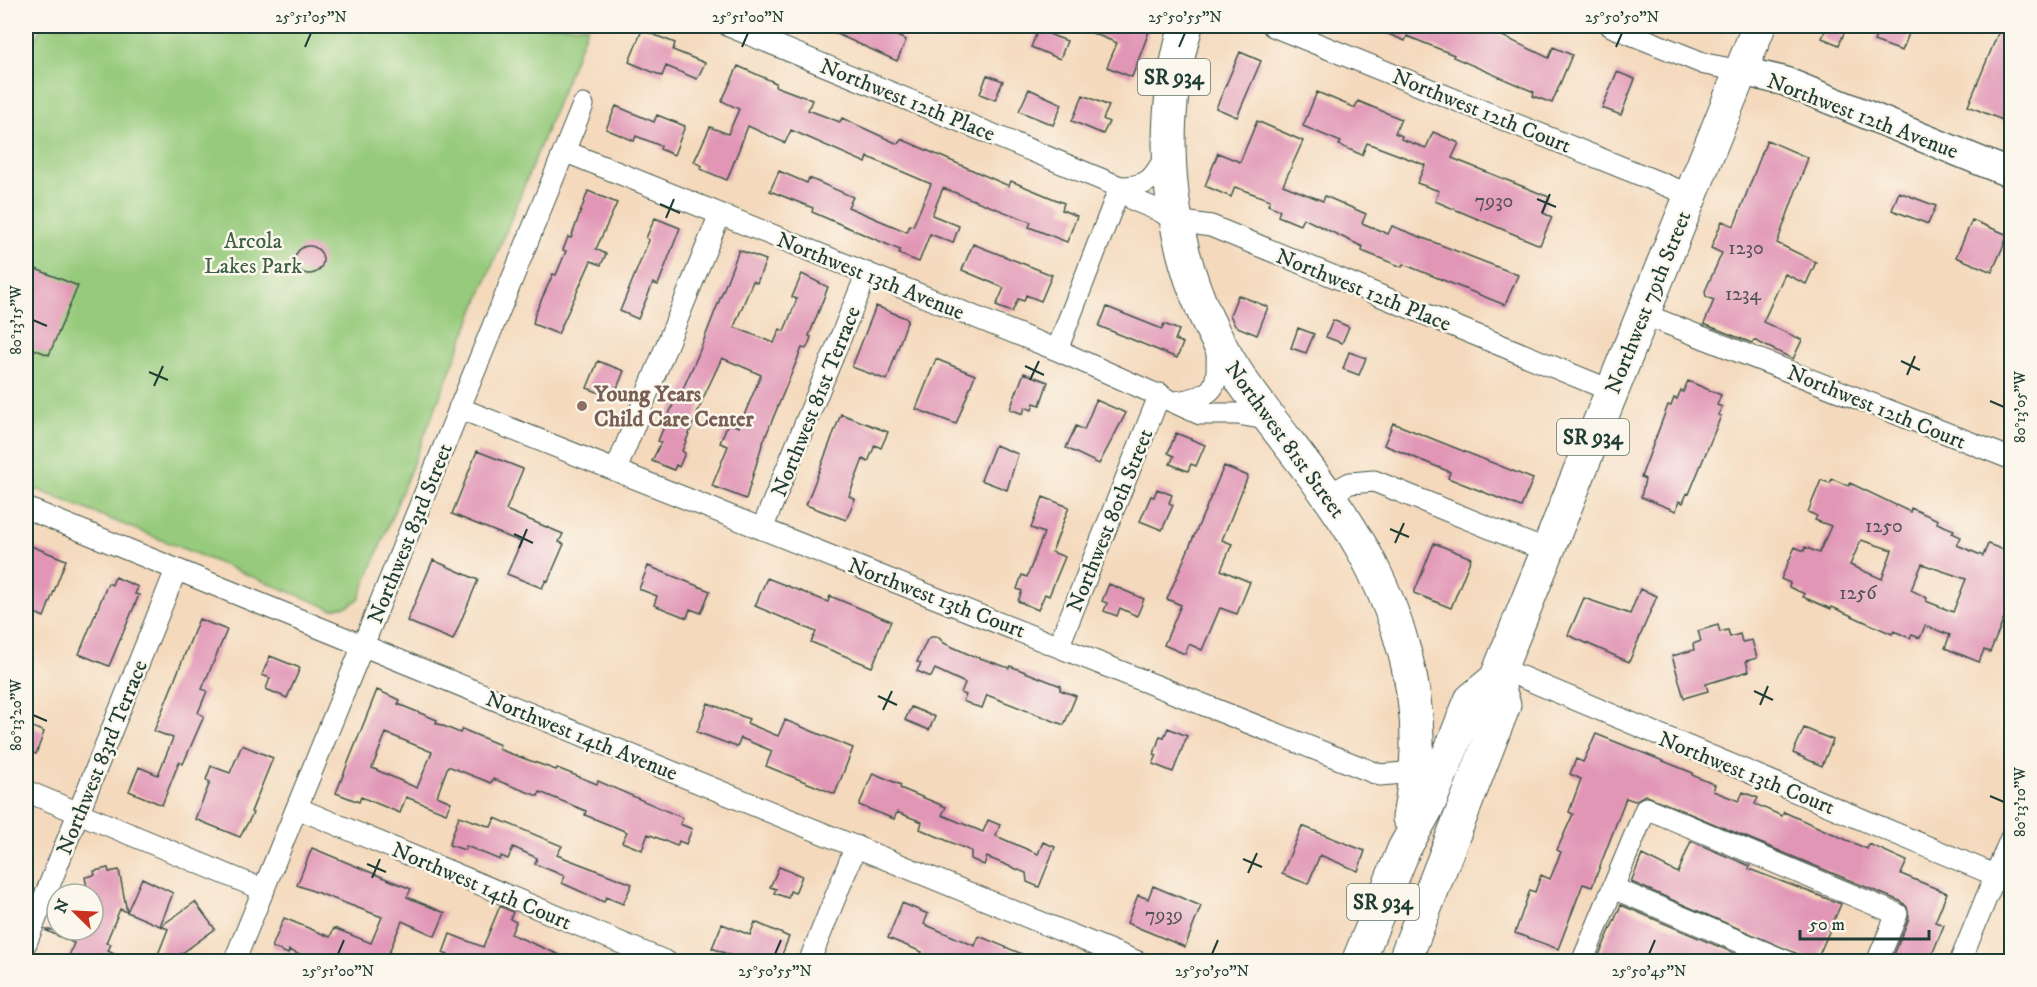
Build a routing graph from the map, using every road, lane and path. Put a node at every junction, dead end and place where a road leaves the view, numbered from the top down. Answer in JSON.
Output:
{"nodes":[{"id":1,"x":729,"y":26,"type":"edge"},
{"id":2,"x":1186,"y":26,"type":"edge"},
{"id":3,"x":1273,"y":26,"type":"edge"},
{"id":4,"x":1611,"y":26,"type":"edge"},
{"id":5,"x":1759,"y":26,"type":"edge"},
{"id":6,"x":1741,"y":71,"type":"junction"},
{"id":7,"x":583,"y":105,"type":"dead end"},
{"id":8,"x":564,"y":151,"type":"junction"},
{"id":9,"x":1168,"y":152,"type":"junction"},
{"id":10,"x":2012,"y":174,"type":"edge"},
{"id":11,"x":1120,"y":187,"type":"junction"},
{"id":12,"x":1690,"y":195,"type":"junction"},
{"id":13,"x":720,"y":214,"type":"junction"},
{"id":14,"x":1176,"y":221,"type":"junction"},
{"id":15,"x":867,"y":273,"type":"junction"},
{"id":16,"x":1643,"y":314,"type":"junction"},
{"id":17,"x":1217,"y":338,"type":"junction"},
{"id":18,"x":1057,"y":350,"type":"junction"},
{"id":19,"x":1612,"y":391,"type":"junction"},
{"id":20,"x":1168,"y":398,"type":"junction"},
{"id":21,"x":459,"y":408,"type":"junction"},
{"id":22,"x":1271,"y":420,"type":"junction"},
{"id":23,"x":2012,"y":459,"type":"edge"},
{"id":24,"x":616,"y":470,"type":"junction"},
{"id":25,"x":1328,"y":495,"type":"junction"},
{"id":26,"x":26,"y":508,"type":"edge"},
{"id":27,"x":762,"y":529,"type":"junction"},
{"id":28,"x":1547,"y":551,"type":"junction"},
{"id":29,"x":176,"y":570,"type":"junction"},
{"id":30,"x":1059,"y":645,"type":"junction"},
{"id":31,"x":364,"y":646,"type":"junction"},
{"id":32,"x":1498,"y":674,"type":"junction"},
{"id":33,"x":1416,"y":772,"type":"junction"},
{"id":34,"x":26,"y":791,"type":"edge"},
{"id":35,"x":297,"y":808,"type":"junction"},
{"id":36,"x":79,"y":813,"type":"junction"},
{"id":37,"x":2012,"y":835,"type":"edge"},
{"id":38,"x":856,"y":846,"type":"junction"},
{"id":39,"x":1404,"y":849,"type":"junction"},
{"id":40,"x":1995,"y":874,"type":"junction"},
{"id":41,"x":1613,"y":888,"type":"junction"},
{"id":42,"x":264,"y":890,"type":"junction"},
{"id":43,"x":26,"y":943,"type":"edge"},
{"id":44,"x":234,"y":962,"type":"edge"},
{"id":45,"x":667,"y":962,"type":"edge"},
{"id":46,"x":809,"y":962,"type":"edge"},
{"id":47,"x":1138,"y":962,"type":"edge"},
{"id":48,"x":1358,"y":962,"type":"edge"},
{"id":49,"x":1404,"y":962,"type":"edge"},
{"id":50,"x":1582,"y":962,"type":"edge"},
{"id":51,"x":1788,"y":962,"type":"edge"},
{"id":52,"x":1877,"y":962,"type":"edge"},
{"id":53,"x":1960,"y":962,"type":"edge"}],
"edges":[{"from":1,"to":11,"type":"street","name":"Northwest 12th Place"},
{"from":2,"to":9,"type":"main road","name":"Northwest 81st Street","number":"SR 934"},
{"from":3,"to":12,"type":"street","name":"Northwest 12th Court"},
{"from":4,"to":6,"type":"street","name":"Northwest 12th Avenue"},
{"from":5,"to":6,"type":"main road","name":"Northwest 79th Street","number":"SR 934"},
{"from":6,"to":10,"type":"main road","name":"Northwest 12th Avenue"},
{"from":6,"to":12,"type":"main road","name":"Northwest 79th Street","number":"SR 934"},
{"from":7,"to":8,"type":"street","name":"Northwest 83rd Street"},
{"from":8,"to":13,"type":"street","name":"Northwest 13th Avenue"},
{"from":8,"to":21,"type":"street","name":"Northwest 83rd Street"},
{"from":9,"to":11,"type":"street"},
{"from":9,"to":14,"type":"main road","name":"Northwest 81st Street","number":"SR 934"},
{"from":11,"to":14,"type":"street","name":"Northwest 12th Place"},
{"from":11,"to":18,"type":"street"},
{"from":12,"to":16,"type":"main road","name":"Northwest 79th Street","number":"SR 934"},
{"from":13,"to":15,"type":"street","name":"Northwest 13th Avenue"},
{"from":13,"to":24,"type":"street"},
{"from":14,"to":17,"type":"main road","name":"Northwest 81st Street","number":"SR 934"},
{"from":14,"to":19,"type":"street","name":"Northwest 12th Place"},
{"from":15,"to":18,"type":"street","name":"Northwest 13th Avenue"},
{"from":15,"to":27,"type":"street","name":"Northwest 81st Terrace"},
{"from":16,"to":19,"type":"main road","name":"Northwest 79th Street","number":"SR 934"},
{"from":16,"to":23,"type":"street","name":"Northwest 12th Court"},
{"from":17,"to":20,"type":"street"},
{"from":17,"to":22,"type":"main road","name":"Northwest 81st Street","number":"SR 934"},
{"from":18,"to":20,"type":"street","name":"Northwest 13th Avenue"},
{"from":19,"to":28,"type":"main road","name":"Northwest 79th Street","number":"SR 934"},
{"from":20,"to":22,"type":"street","name":"Northwest 13th Avenue"},
{"from":20,"to":30,"type":"street","name":"Northwest 80th Street"},
{"from":21,"to":24,"type":"street","name":"Northwest 13th Court"},
{"from":21,"to":31,"type":"street","name":"Northwest 83rd Street"},
{"from":22,"to":25,"type":"main road","name":"Northwest 81st Street","number":"SR 934"},
{"from":24,"to":27,"type":"street","name":"Northwest 13th Court"},
{"from":25,"to":28,"type":"street"},
{"from":25,"to":33,"type":"main road","name":"Northwest 81st Street","number":"SR 934"},
{"from":26,"to":29,"type":"street","name":"Northwest 14th Avenue"},
{"from":27,"to":30,"type":"street","name":"Northwest 13th Court"},
{"from":28,"to":32,"type":"main road","name":"Northwest 79th Street","number":"SR 934"},
{"from":29,"to":31,"type":"street","name":"Northwest 14th Avenue"},
{"from":29,"to":36,"type":"street","name":"Northwest 83rd Terrace"},
{"from":30,"to":33,"type":"street","name":"Northwest 13th Court"},
{"from":31,"to":35,"type":"street","name":"Northwest 83rd Street"},
{"from":31,"to":38,"type":"street","name":"Northwest 14th Avenue"},
{"from":32,"to":39,"type":"main road","name":"Northwest 79th Street"},
{"from":32,"to":40,"type":"street","name":"Northwest 13th Court"},
{"from":32,"to":49,"type":"main road","number":"SR 934"},
{"from":33,"to":39,"type":"main road","name":"Northwest 81st Street","number":"SR 934"},
{"from":34,"to":36,"type":"street"},
{"from":35,"to":42,"type":"street","name":"Northwest 83rd Street"},
{"from":35,"to":45,"type":"street","name":"Northwest 14th Court"},
{"from":36,"to":42,"type":"street"},
{"from":36,"to":43,"type":"street","name":"Northwest 83rd Terrace"},
{"from":37,"to":40,"type":"street"},
{"from":38,"to":46,"type":"street"},
{"from":38,"to":47,"type":"street","name":"Northwest 14th Avenue"},
{"from":39,"to":48,"type":"main road","name":"Northwest 79th Street","number":"SR 934"},
{"from":40,"to":53,"type":"street"},
{"from":41,"to":50,"type":"street"},
{"from":41,"to":51,"type":"street"},
{"from":41,"to":52,"type":"street"},
{"from":42,"to":44,"type":"street","name":"Northwest 83rd Street"}]}
